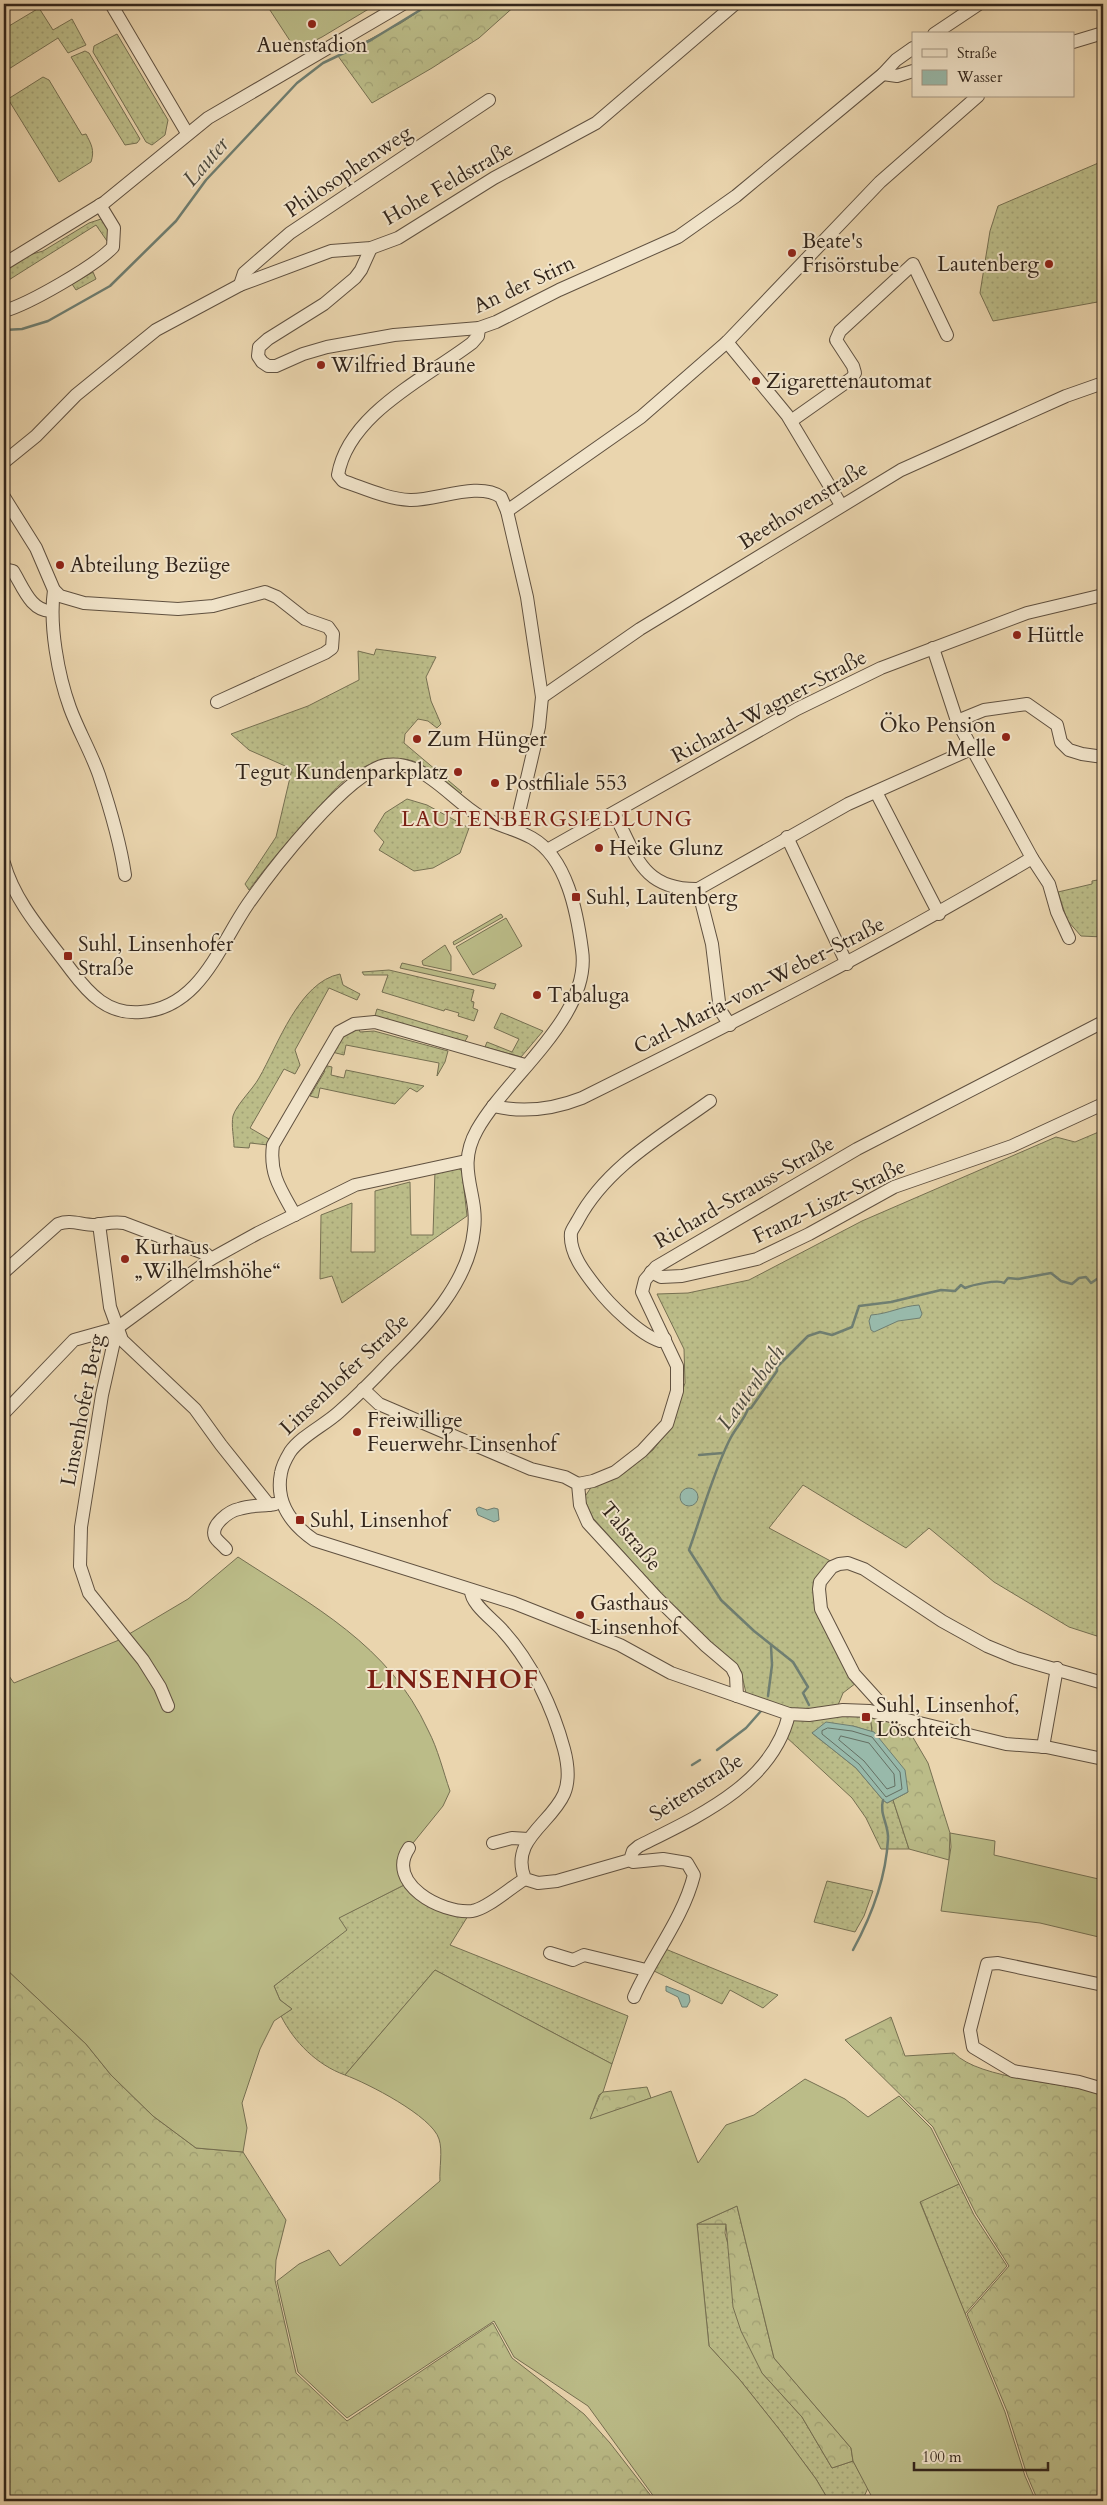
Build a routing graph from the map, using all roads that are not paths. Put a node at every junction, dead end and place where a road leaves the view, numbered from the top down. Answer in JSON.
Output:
{"nodes":[{"id":1,"x":111,"y":4,"type":"edge"},
{"id":2,"x":403,"y":4,"type":"edge"},
{"id":3,"x":735,"y":4,"type":"edge"},
{"id":4,"x":979,"y":4,"type":"edge"},
{"id":5,"x":937,"y":32,"type":"edge"},
{"id":6,"x":1103,"y":32,"type":"edge"},
{"id":7,"x":1074,"y":42,"type":"edge"},
{"id":8,"x":912,"y":49,"type":"edge"},
{"id":9,"x":912,"y":71,"type":"edge"},
{"id":10,"x":883,"y":74,"type":"junction"},
{"id":11,"x":976,"y":98,"type":"edge"},
{"id":12,"x":488,"y":100,"type":"dead end"},
{"id":13,"x":186,"y":133,"type":"junction"},
{"id":14,"x":100,"y":205,"type":"junction"},
{"id":15,"x":371,"y":248,"type":"junction"},
{"id":16,"x":4,"y":264,"type":"edge"},
{"id":17,"x":240,"y":285,"type":"junction"},
{"id":18,"x":4,"y":311,"type":"edge"},
{"id":19,"x":479,"y":328,"type":"junction"},
{"id":20,"x":947,"y":335,"type":"dead end"},
{"id":21,"x":727,"y":342,"type":"junction"},
{"id":22,"x":1103,"y":383,"type":"edge"},
{"id":23,"x":791,"y":421,"type":"junction"},
{"id":24,"x":4,"y":462,"type":"edge"},
{"id":25,"x":4,"y":498,"type":"edge"},
{"id":26,"x":841,"y":505,"type":"junction"},
{"id":27,"x":508,"y":512,"type":"junction"},
{"id":28,"x":4,"y":569,"type":"edge"},
{"id":29,"x":54,"y":590,"type":"junction"},
{"id":30,"x":1103,"y":595,"type":"edge"},
{"id":31,"x":52,"y":611,"type":"junction"},
{"id":32,"x":933,"y":648,"type":"junction"},
{"id":33,"x":542,"y":697,"type":"junction"},
{"id":34,"x":217,"y":702,"type":"dead end"},
{"id":35,"x":957,"y":721,"type":"junction"},
{"id":36,"x":971,"y":749,"type":"junction"},
{"id":37,"x":1103,"y":757,"type":"edge"},
{"id":38,"x":876,"y":792,"type":"junction"},
{"id":39,"x":614,"y":813,"type":"junction"},
{"id":40,"x":512,"y":828,"type":"junction"},
{"id":41,"x":787,"y":837,"type":"junction"},
{"id":42,"x":549,"y":849,"type":"junction"},
{"id":43,"x":1032,"y":858,"type":"junction"},
{"id":44,"x":4,"y":863,"type":"edge"},
{"id":45,"x":125,"y":875,"type":"dead end"},
{"id":46,"x":698,"y":890,"type":"junction"},
{"id":47,"x":939,"y":914,"type":"junction"},
{"id":48,"x":1069,"y":938,"type":"dead end"},
{"id":49,"x":847,"y":964,"type":"junction"},
{"id":50,"x":1103,"y":1022,"type":"edge"},
{"id":51,"x":730,"y":1025,"type":"junction"},
{"id":52,"x":525,"y":1065,"type":"junction"},
{"id":53,"x":710,"y":1101,"type":"dead end"},
{"id":54,"x":1103,"y":1104,"type":"edge"},
{"id":55,"x":493,"y":1106,"type":"junction"},
{"id":56,"x":466,"y":1161,"type":"junction"},
{"id":57,"x":295,"y":1214,"type":"junction"},
{"id":58,"x":99,"y":1224,"type":"junction"},
{"id":59,"x":211,"y":1259,"type":"junction"},
{"id":60,"x":4,"y":1272,"type":"edge"},
{"id":61,"x":651,"y":1272,"type":"junction"},
{"id":62,"x":117,"y":1328,"type":"junction"},
{"id":63,"x":666,"y":1339,"type":"junction"},
{"id":64,"x":363,"y":1389,"type":"junction"},
{"id":65,"x":4,"y":1413,"type":"edge"},
{"id":66,"x":578,"y":1484,"type":"junction"},
{"id":67,"x":283,"y":1503,"type":"junction"},
{"id":68,"x":270,"y":1505,"type":"junction"},
{"id":69,"x":226,"y":1549,"type":"dead end"},
{"id":70,"x":472,"y":1590,"type":"junction"},
{"id":71,"x":1057,"y":1668,"type":"junction"},
{"id":72,"x":1103,"y":1683,"type":"edge"},
{"id":73,"x":737,"y":1696,"type":"junction"},
{"id":74,"x":168,"y":1706,"type":"dead end"},
{"id":75,"x":789,"y":1714,"type":"junction"},
{"id":76,"x":892,"y":1716,"type":"junction"},
{"id":77,"x":1043,"y":1747,"type":"junction"},
{"id":78,"x":1103,"y":1759,"type":"edge"},
{"id":79,"x":528,"y":1839,"type":"junction"},
{"id":80,"x":493,"y":1843,"type":"dead end"},
{"id":81,"x":410,"y":1848,"type":"dead end"},
{"id":82,"x":630,"y":1860,"type":"junction"},
{"id":83,"x":525,"y":1879,"type":"junction"},
{"id":84,"x":550,"y":1953,"type":"dead end"},
{"id":85,"x":646,"y":1970,"type":"junction"},
{"id":86,"x":1103,"y":1984,"type":"edge"},
{"id":87,"x":634,"y":1997,"type":"dead end"},
{"id":88,"x":1103,"y":2089,"type":"edge"}],
"edges":[{"from":1,"to":13,"type":"street"},
{"from":2,"to":13,"type":"street"},
{"from":3,"to":15,"type":"street","name":"Hohe Feldstraße"},
{"from":4,"to":5,"type":"street"},
{"from":6,"to":7,"type":"street"},
{"from":8,"to":10,"type":"street","name":"An der Stirn"},
{"from":9,"to":10,"type":"street"},
{"from":10,"to":19,"type":"street","name":"An der Stirn"},
{"from":11,"to":21,"type":"street"},
{"from":12,"to":17,"type":"street","name":"Philosophenweg"},
{"from":13,"to":14,"type":"street"},
{"from":14,"to":16,"type":"street"},
{"from":14,"to":18,"type":"street"},
{"from":15,"to":17,"type":"street","name":"Hohe Feldstraße"},
{"from":15,"to":19,"type":"street","name":"An der Stirn"},
{"from":17,"to":24,"type":"street","name":"Hohe Feldstraße"},
{"from":19,"to":27,"type":"street"},
{"from":20,"to":23,"type":"street"},
{"from":21,"to":23,"type":"street"},
{"from":21,"to":27,"type":"street"},
{"from":22,"to":26,"type":"street","name":"Beethovenstraße"},
{"from":23,"to":26,"type":"street"},
{"from":25,"to":29,"type":"street"},
{"from":26,"to":33,"type":"street","name":"Beethovenstraße"},
{"from":27,"to":33,"type":"street"},
{"from":28,"to":31,"type":"street"},
{"from":29,"to":31,"type":"street"},
{"from":29,"to":34,"type":"street"},
{"from":30,"to":32,"type":"street","name":"Richard-Wagner-Straße"},
{"from":31,"to":45,"type":"street"},
{"from":32,"to":35,"type":"street"},
{"from":32,"to":39,"type":"street","name":"Richard-Wagner-Straße"},
{"from":33,"to":40,"type":"street"},
{"from":35,"to":36,"type":"street"},
{"from":35,"to":37,"type":"street"},
{"from":36,"to":38,"type":"street"},
{"from":36,"to":43,"type":"street"},
{"from":38,"to":41,"type":"street"},
{"from":38,"to":47,"type":"street"},
{"from":39,"to":42,"type":"street","name":"Richard-Wagner-Straße"},
{"from":39,"to":46,"type":"street"},
{"from":40,"to":42,"type":"street"},
{"from":40,"to":44,"type":"street"},
{"from":41,"to":46,"type":"street"},
{"from":41,"to":49,"type":"street"},
{"from":42,"to":52,"type":"street","name":"Linsenhofer Straße"},
{"from":43,"to":47,"type":"street","name":"Carl-Maria-von-Weber-Straße"},
{"from":43,"to":48,"type":"street"},
{"from":46,"to":51,"type":"street"},
{"from":47,"to":49,"type":"street","name":"Carl-Maria-von-Weber-Straße"},
{"from":49,"to":51,"type":"street","name":"Carl-Maria-von-Weber-Straße"},
{"from":50,"to":61,"type":"street","name":"Richard-Strauss-Straße"},
{"from":51,"to":55,"type":"street","name":"Carl-Maria-von-Weber-Straße"},
{"from":52,"to":55,"type":"street","name":"Linsenhofer Straße"},
{"from":52,"to":57,"type":"street"},
{"from":53,"to":63,"type":"street"},
{"from":54,"to":61,"type":"street","name":"Franz-Liszt-Straße"},
{"from":55,"to":56,"type":"street","name":"Linsenhofer Straße"},
{"from":56,"to":57,"type":"street"},
{"from":56,"to":64,"type":"street","name":"Linsenhofer Straße"},
{"from":57,"to":59,"type":"street"},
{"from":58,"to":59,"type":"street"},
{"from":58,"to":60,"type":"street"},
{"from":58,"to":62,"type":"street"},
{"from":59,"to":62,"type":"street"},
{"from":61,"to":63,"type":"street","name":"Richard-Strauss-Straße"},
{"from":62,"to":65,"type":"street"},
{"from":62,"to":68,"type":"street","name":"Linsenhofer Berg"},
{"from":62,"to":74,"type":"street","name":"Linsenhofer Berg"},
{"from":63,"to":66,"type":"street","name":"Richard-Strauss-Straße"},
{"from":64,"to":66,"type":"street"},
{"from":64,"to":67,"type":"street","name":"Linsenhofer Straße"},
{"from":66,"to":73,"type":"street","name":"Talstraße"},
{"from":67,"to":68,"type":"street"},
{"from":67,"to":70,"type":"street","name":"Linsenhofer Straße"},
{"from":68,"to":69,"type":"street"},
{"from":70,"to":73,"type":"street","name":"Linsenhofer Straße"},
{"from":70,"to":79,"type":"street"},
{"from":71,"to":72,"type":"street"},
{"from":71,"to":76,"type":"street"},
{"from":71,"to":77,"type":"street"},
{"from":73,"to":75,"type":"street","name":"Linsenhofer Straße"},
{"from":75,"to":76,"type":"street","name":"Linsenhofer Straße"},
{"from":75,"to":82,"type":"street","name":"Seitenstraße"},
{"from":76,"to":77,"type":"street","name":"Linsenhofer Straße"},
{"from":77,"to":78,"type":"street","name":"Linsenhofer Straße"},
{"from":79,"to":80,"type":"street"},
{"from":79,"to":83,"type":"street"},
{"from":81,"to":83,"type":"street"},
{"from":82,"to":83,"type":"street"},
{"from":82,"to":85,"type":"street"},
{"from":84,"to":85,"type":"street"},
{"from":85,"to":87,"type":"street"},
{"from":86,"to":88,"type":"street"}]}
